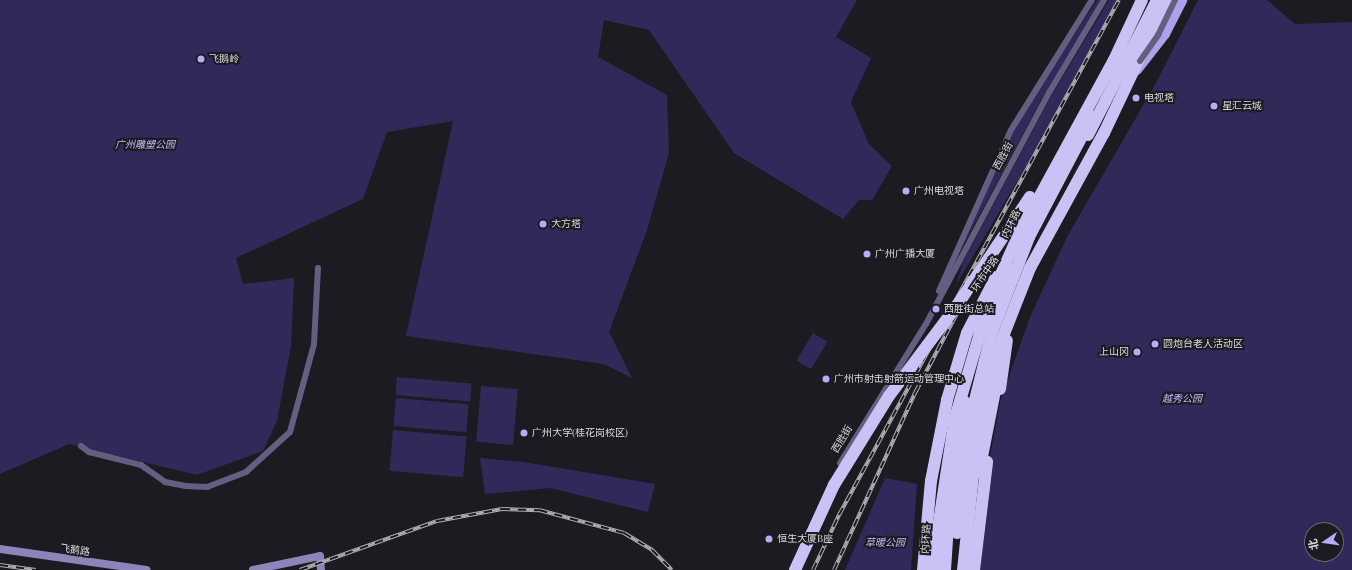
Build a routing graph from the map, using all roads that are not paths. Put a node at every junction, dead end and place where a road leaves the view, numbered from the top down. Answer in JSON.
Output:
{"nodes":[{"id":1,"x":1092,"y":0,"type":"edge"},
{"id":2,"x":1104,"y":0,"type":"edge"},
{"id":3,"x":1143,"y":0,"type":"edge"},
{"id":4,"x":1150,"y":0,"type":"edge"},
{"id":5,"x":1157,"y":0,"type":"edge"},
{"id":6,"x":1167,"y":0,"type":"edge"},
{"id":7,"x":1175,"y":0,"type":"edge"},
{"id":8,"x":1182,"y":0,"type":"edge"},
{"id":9,"x":1140,"y":61,"type":"junction"},
{"id":10,"x":1134,"y":73,"type":"junction"},
{"id":11,"x":1076,"y":130,"type":"junction"},
{"id":12,"x":1047,"y":195,"type":"junction"},
{"id":13,"x":1025,"y":245,"type":"junction"},
{"id":14,"x":318,"y":268,"type":"dead end"},
{"id":15,"x":981,"y":301,"type":"junction"},
{"id":16,"x":1013,"y":308,"type":"junction"},
{"id":17,"x":926,"y":324,"type":"junction"},
{"id":18,"x":81,"y":446,"type":"dead end"},
{"id":19,"x":840,"y":463,"type":"dead end"},
{"id":20,"x":0,"y":549,"type":"edge"},
{"id":21,"x":147,"y":570,"type":"edge"},
{"id":22,"x":252,"y":570,"type":"edge"},
{"id":23,"x":321,"y":570,"type":"edge"},
{"id":24,"x":795,"y":570,"type":"edge"},
{"id":25,"x":923,"y":570,"type":"edge"},
{"id":26,"x":935,"y":570,"type":"edge"},
{"id":27,"x":945,"y":570,"type":"edge"},
{"id":28,"x":955,"y":570,"type":"edge"},
{"id":29,"x":963,"y":570,"type":"edge"},
{"id":30,"x":967,"y":570,"type":"edge"},
{"id":31,"x":974,"y":570,"type":"edge"}],
"edges":[{"from":1,"to":17,"type":"street","name":"西胜街"},
{"from":2,"to":17,"type":"street","name":"西胜街"},
{"from":3,"to":11,"type":"highway","name":"内环路","bridge":true},
{"from":3,"to":12,"type":"highway"},
{"from":4,"to":28,"type":"highway","bridge":true},
{"from":5,"to":12,"type":"highway","name":"环市中路"},
{"from":6,"to":9,"type":"highway"},
{"from":7,"to":9,"type":"street","bridge":true},
{"from":8,"to":10,"type":"main road"},
{"from":9,"to":10,"type":"highway"},
{"from":10,"to":16,"type":"highway"},
{"from":11,"to":24,"type":"highway","bridge":true},
{"from":11,"to":26,"type":"highway","name":"内环路","bridge":true},
{"from":12,"to":13,"type":"highway","name":"环市中路"},
{"from":12,"to":15,"type":"highway"},
{"from":13,"to":15,"type":"highway","name":"环市中路"},
{"from":13,"to":27,"type":"highway"},
{"from":14,"to":18,"type":"street"},
{"from":15,"to":25,"type":"highway","name":"环市中路"},
{"from":16,"to":29,"type":"highway"},
{"from":16,"to":30,"type":"highway"},
{"from":16,"to":31,"type":"highway"},
{"from":17,"to":19,"type":"street","name":"西胜街"},
{"from":20,"to":21,"type":"street","name":"飞鹅路"},
{"from":22,"to":23,"type":"street"}]}
